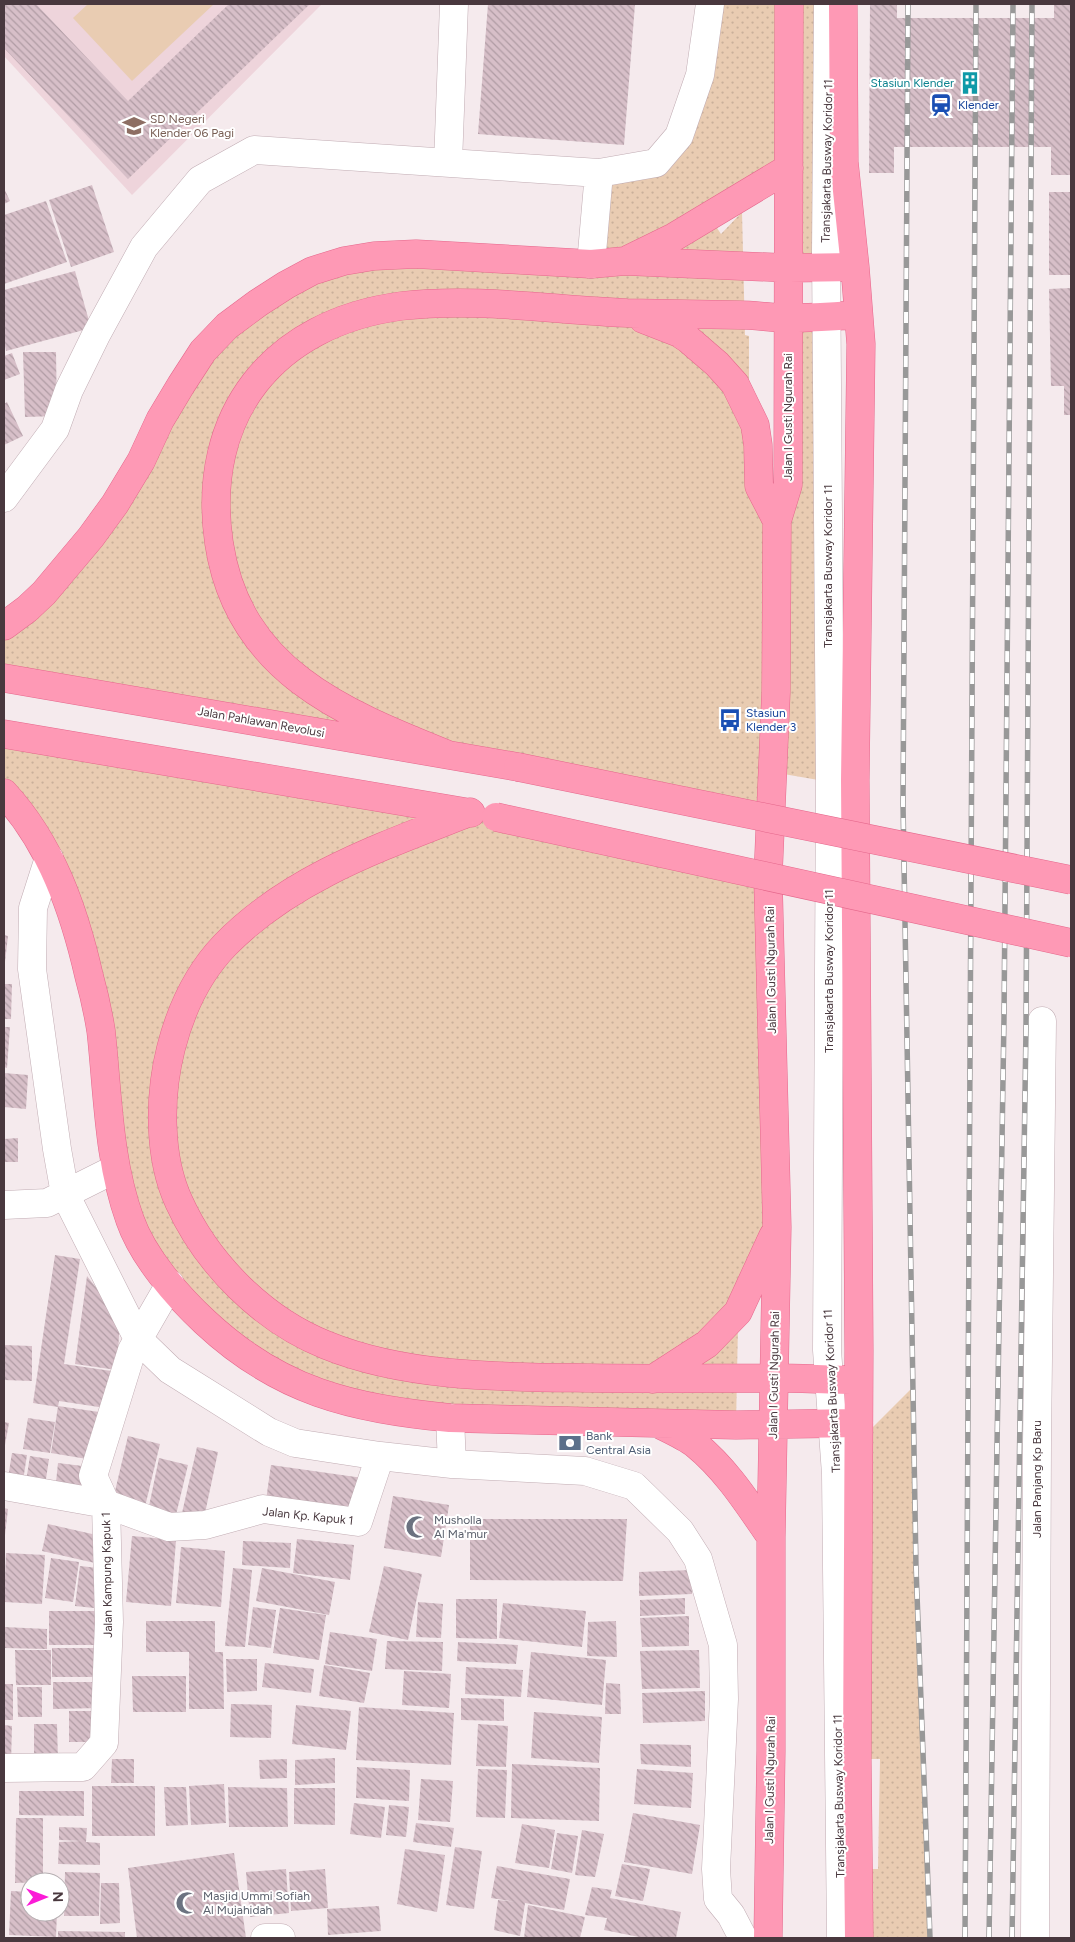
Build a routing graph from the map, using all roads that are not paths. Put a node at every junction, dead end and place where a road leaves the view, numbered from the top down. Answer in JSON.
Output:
{"nodes":[{"id":1,"x":454,"y":4,"type":"edge"},
{"id":2,"x":710,"y":4,"type":"edge"},
{"id":3,"x":789,"y":4,"type":"edge"},
{"id":4,"x":828,"y":4,"type":"edge"},
{"id":5,"x":843,"y":4,"type":"edge"},
{"id":6,"x":448,"y":163,"type":"junction"},
{"id":7,"x":789,"y":168,"type":"junction"},
{"id":8,"x":599,"y":173,"type":"junction"},
{"id":9,"x":625,"y":261,"type":"junction"},
{"id":10,"x":591,"y":264,"type":"junction"},
{"id":11,"x":826,"y":267,"type":"junction"},
{"id":12,"x":855,"y":267,"type":"junction"},
{"id":13,"x":789,"y":268,"type":"junction"},
{"id":14,"x":625,"y":313,"type":"junction"},
{"id":15,"x":858,"y":315,"type":"junction"},
{"id":16,"x":827,"y":316,"type":"junction"},
{"id":17,"x":789,"y":318,"type":"junction"},
{"id":18,"x":4,"y":498,"type":"edge"},
{"id":19,"x":777,"y":521,"type":"junction"},
{"id":20,"x":4,"y":626,"type":"edge"},
{"id":21,"x":4,"y":678,"type":"edge"},
{"id":22,"x":4,"y":734,"type":"edge"},
{"id":23,"x":446,"y":754,"type":"junction"},
{"id":24,"x":4,"y":793,"type":"edge"},
{"id":25,"x":470,"y":812,"type":"junction"},
{"id":26,"x":770,"y":819,"type":"junction"},
{"id":27,"x":49,"y":858,"type":"junction"},
{"id":28,"x":768,"y":877,"type":"junction"},
{"id":29,"x":1071,"y":880,"type":"edge"},
{"id":30,"x":1071,"y":943,"type":"edge"},
{"id":31,"x":1042,"y":1021,"type":"dead end"},
{"id":32,"x":116,"y":1169,"type":"junction"},
{"id":33,"x":65,"y":1194,"type":"junction"},
{"id":34,"x":4,"y":1205,"type":"edge"},
{"id":35,"x":777,"y":1227,"type":"junction"},
{"id":36,"x":170,"y":1284,"type":"junction"},
{"id":37,"x":138,"y":1339,"type":"junction"},
{"id":38,"x":774,"y":1378,"type":"junction"},
{"id":39,"x":652,"y":1380,"type":"junction"},
{"id":40,"x":829,"y":1380,"type":"junction"},
{"id":41,"x":858,"y":1380,"type":"junction"},
{"id":42,"x":450,"y":1418,"type":"junction"},
{"id":43,"x":658,"y":1423,"type":"junction"},
{"id":44,"x":845,"y":1423,"type":"junction"},
{"id":45,"x":773,"y":1424,"type":"junction"},
{"id":46,"x":380,"y":1456,"type":"junction"},
{"id":47,"x":452,"y":1464,"type":"junction"},
{"id":48,"x":4,"y":1486,"type":"edge"},
{"id":49,"x":106,"y":1504,"type":"junction"},
{"id":50,"x":771,"y":1537,"type":"junction"},
{"id":51,"x":4,"y":1768,"type":"edge"},
{"id":52,"x":265,"y":1938,"type":"edge"},
{"id":53,"x":281,"y":1938,"type":"edge"},
{"id":54,"x":743,"y":1938,"type":"edge"},
{"id":55,"x":768,"y":1938,"type":"edge"},
{"id":56,"x":841,"y":1938,"type":"edge"},
{"id":57,"x":859,"y":1938,"type":"edge"},
{"id":58,"x":1035,"y":1938,"type":"edge"}],
"edges":[{"from":1,"to":6,"type":"street"},
{"from":2,"to":8,"type":"street"},
{"from":3,"to":7,"type":"main road","name":"Jalan I Gusti Ngurah Rai"},
{"from":4,"to":11,"type":"street","name":"Transjakarta Busway Koridor 11"},
{"from":5,"to":12,"type":"main road"},
{"from":6,"to":8,"type":"street"},
{"from":6,"to":18,"type":"street"},
{"from":7,"to":9,"type":"main road"},
{"from":7,"to":13,"type":"main road","name":"Jalan I Gusti Ngurah Rai"},
{"from":8,"to":10,"type":"street"},
{"from":9,"to":10,"type":"main road"},
{"from":9,"to":13,"type":"main road"},
{"from":10,"to":20,"type":"main road"},
{"from":11,"to":12,"type":"main road"},
{"from":11,"to":13,"type":"main road"},
{"from":11,"to":16,"type":"street","name":"Transjakarta Busway Koridor 11"},
{"from":12,"to":15,"type":"main road"},
{"from":13,"to":17,"type":"main road","name":"Jalan I Gusti Ngurah Rai"},
{"from":14,"to":17,"type":"main road"},
{"from":14,"to":19,"type":"main road"},
{"from":14,"to":23,"type":"main road"},
{"from":15,"to":16,"type":"main road"},
{"from":15,"to":41,"type":"main road"},
{"from":16,"to":17,"type":"main road"},
{"from":16,"to":40,"type":"street","name":"Transjakarta Busway Koridor 11"},
{"from":17,"to":19,"type":"main road","name":"Jalan I Gusti Ngurah Rai"},
{"from":19,"to":26,"type":"main road","name":"Jalan I Gusti Ngurah Rai"},
{"from":21,"to":23,"type":"main road","name":"Jalan Pahlawan Revolusi"},
{"from":22,"to":25,"type":"main road"},
{"from":23,"to":26,"type":"main road","name":"Jalan Pahlawan Revolusi","bridge":true},
{"from":24,"to":27,"type":"main road"},
{"from":25,"to":28,"type":"main road","bridge":true},
{"from":25,"to":39,"type":"main road"},
{"from":26,"to":28,"type":"main road","name":"Jalan I Gusti Ngurah Rai"},
{"from":26,"to":29,"type":"main road","name":"Jalan Pahlawan Revolusi","bridge":true},
{"from":27,"to":32,"type":"main road"},
{"from":27,"to":33,"type":"street"},
{"from":28,"to":30,"type":"main road","bridge":true},
{"from":28,"to":35,"type":"main road","name":"Jalan I Gusti Ngurah Rai"},
{"from":31,"to":58,"type":"street","name":"Jalan Panjang Kp Baru"},
{"from":32,"to":33,"type":"street"},
{"from":32,"to":36,"type":"main road"},
{"from":33,"to":34,"type":"street"},
{"from":33,"to":37,"type":"street"},
{"from":35,"to":38,"type":"main road","name":"Jalan I Gusti Ngurah Rai"},
{"from":35,"to":39,"type":"main road"},
{"from":36,"to":37,"type":"street","name":"Jalan Kampung Kapuk 1"},
{"from":36,"to":42,"type":"main road"},
{"from":37,"to":46,"type":"street"},
{"from":37,"to":49,"type":"street","name":"Jalan Kampung Kapuk 1"},
{"from":38,"to":39,"type":"main road"},
{"from":38,"to":40,"type":"main road"},
{"from":38,"to":45,"type":"main road","name":"Jalan I Gusti Ngurah Rai"},
{"from":40,"to":41,"type":"main road"},
{"from":40,"to":44,"type":"street","name":"Transjakarta Busway Koridor 11"},
{"from":41,"to":44,"type":"main road"},
{"from":42,"to":43,"type":"main road"},
{"from":42,"to":47,"type":"street"},
{"from":43,"to":45,"type":"main road"},
{"from":43,"to":50,"type":"main road"},
{"from":44,"to":45,"type":"main road"},
{"from":44,"to":56,"type":"street","name":"Transjakarta Busway Koridor 11"},
{"from":44,"to":57,"type":"main road"},
{"from":45,"to":50,"type":"main road","name":"Jalan I Gusti Ngurah Rai"},
{"from":46,"to":47,"type":"street"},
{"from":46,"to":49,"type":"street","name":"Jalan Kp. Kapuk 1"},
{"from":47,"to":54,"type":"street"},
{"from":48,"to":49,"type":"street","name":"Jalan Kp. Kapuk 1"},
{"from":49,"to":51,"type":"street","name":"Jalan Kampung Kapuk 1"},
{"from":50,"to":55,"type":"main road","name":"Jalan I Gusti Ngurah Rai"},
{"from":52,"to":53,"type":"street"}]}
